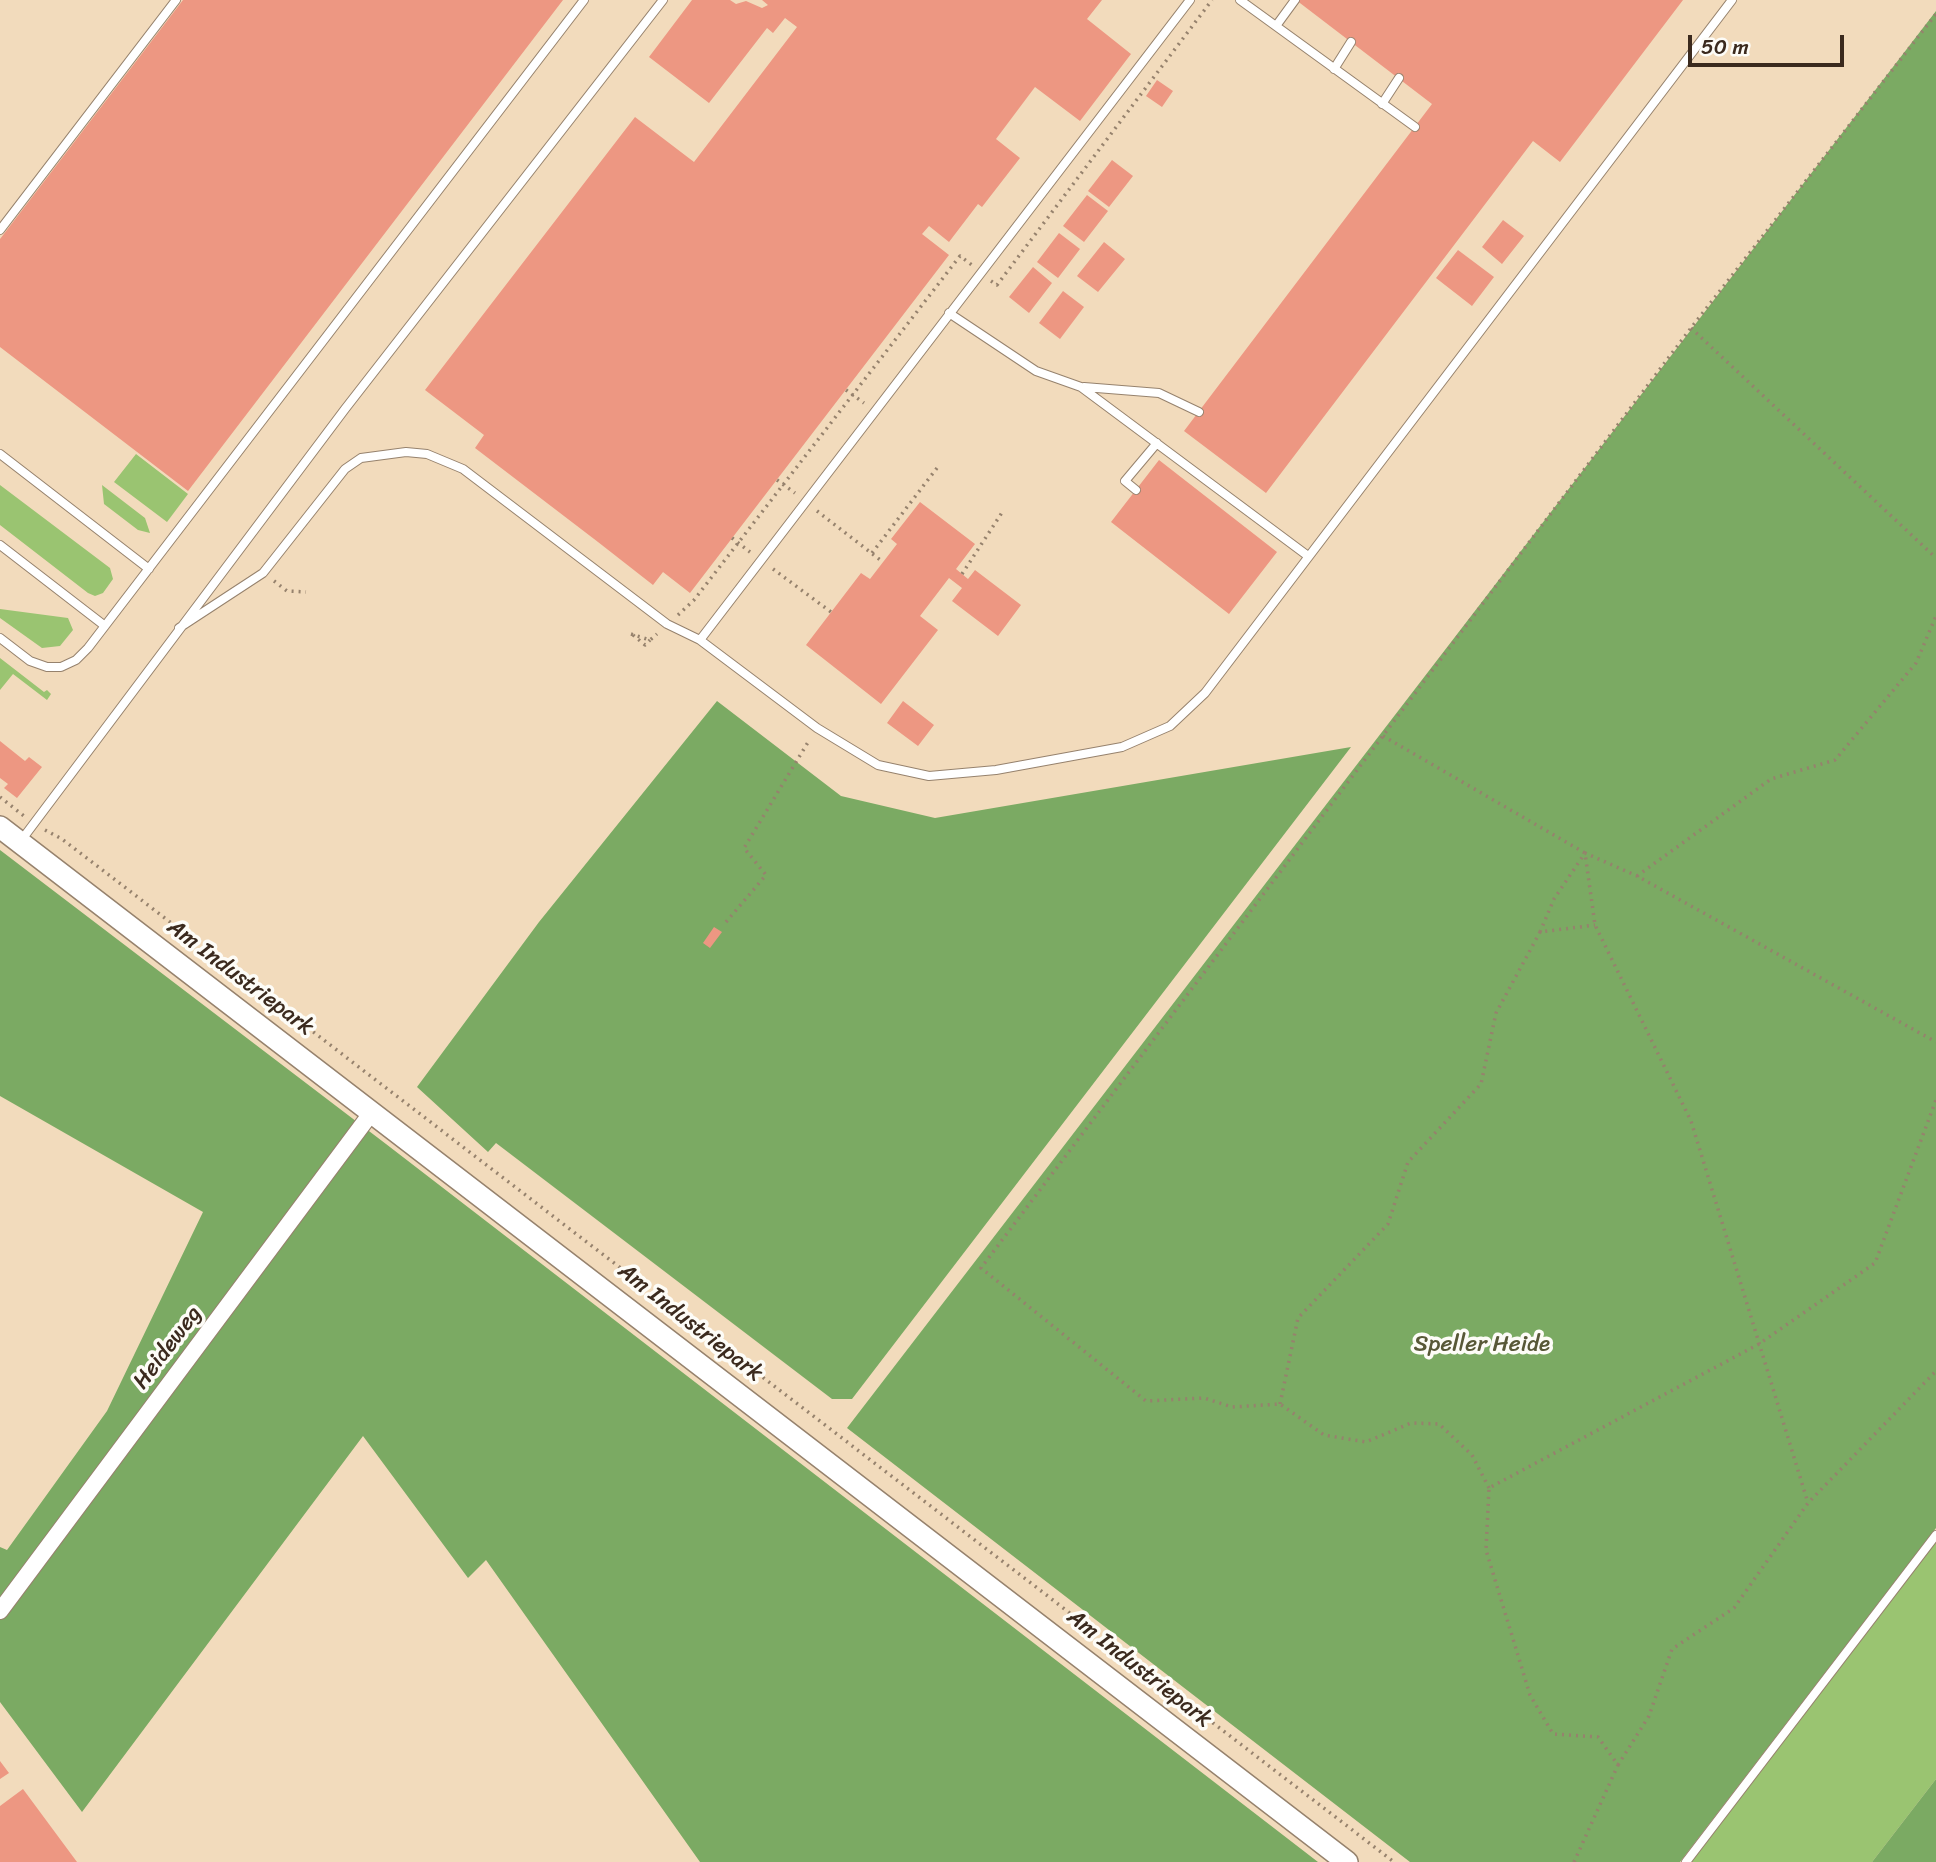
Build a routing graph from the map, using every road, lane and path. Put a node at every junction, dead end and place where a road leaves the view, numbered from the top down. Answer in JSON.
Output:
{"nodes":[{"id":1,"x":176,"y":0,"type":"edge"},
{"id":2,"x":584,"y":0,"type":"edge"},
{"id":3,"x":663,"y":0,"type":"edge"},
{"id":4,"x":1190,"y":0,"type":"edge"},
{"id":5,"x":1240,"y":0,"type":"edge"},
{"id":6,"x":1295,"y":0,"type":"edge"},
{"id":7,"x":1732,"y":0,"type":"edge"},
{"id":8,"x":1936,"y":14,"type":"edge"},
{"id":9,"x":1276,"y":26,"type":"junction"},
{"id":10,"x":1352,"y":42,"type":"dead end"},
{"id":11,"x":1334,"y":69,"type":"junction"},
{"id":12,"x":1399,"y":79,"type":"dead end"},
{"id":13,"x":1382,"y":104,"type":"junction"},
{"id":14,"x":1415,"y":127,"type":"dead end"},
{"id":15,"x":0,"y":230,"type":"edge"},
{"id":16,"x":949,"y":313,"type":"junction"},
{"id":17,"x":1691,"y":328,"type":"junction"},
{"id":18,"x":1082,"y":387,"type":"junction"},
{"id":19,"x":846,"y":390,"type":"dead end"},
{"id":20,"x":874,"y":411,"type":"junction"},
{"id":21,"x":1199,"y":412,"type":"dead end"},
{"id":22,"x":1157,"y":443,"type":"junction"},
{"id":23,"x":0,"y":454,"type":"edge"},
{"id":24,"x":940,"y":464,"type":"dead end"},
{"id":25,"x":777,"y":480,"type":"dead end"},
{"id":26,"x":1136,"y":489,"type":"dead end"},
{"id":27,"x":804,"y":500,"type":"junction"},
{"id":28,"x":1003,"y":511,"type":"dead end"},
{"id":29,"x":732,"y":538,"type":"dead end"},
{"id":30,"x":0,"y":545,"type":"edge"},
{"id":31,"x":872,"y":554,"type":"junction"},
{"id":32,"x":1308,"y":556,"type":"junction"},
{"id":33,"x":1936,"y":558,"type":"edge"},
{"id":34,"x":760,"y":559,"type":"junction"},
{"id":35,"x":883,"y":562,"type":"dead end"},
{"id":36,"x":149,"y":569,"type":"junction"},
{"id":37,"x":962,"y":574,"type":"dead end"},
{"id":38,"x":831,"y":612,"type":"dead end"},
{"id":39,"x":1936,"y":616,"type":"edge"},
{"id":40,"x":105,"y":626,"type":"junction"},
{"id":41,"x":179,"y":628,"type":"junction"},
{"id":42,"x":631,"y":634,"type":"dead end"},
{"id":43,"x":0,"y":638,"type":"edge"},
{"id":44,"x":650,"y":640,"type":"dead end"},
{"id":45,"x":700,"y":640,"type":"junction"},
{"id":46,"x":817,"y":728,"type":"junction"},
{"id":47,"x":1383,"y":736,"type":"junction"},
{"id":48,"x":0,"y":797,"type":"edge"},
{"id":49,"x":34,"y":823,"type":"junction"},
{"id":50,"x":0,"y":827,"type":"edge"},
{"id":51,"x":20,"y":842,"type":"junction"},
{"id":52,"x":1585,"y":853,"type":"junction"},
{"id":53,"x":1637,"y":876,"type":"junction"},
{"id":54,"x":726,"y":922,"type":"dead end"},
{"id":55,"x":1595,"y":925,"type":"junction"},
{"id":56,"x":1540,"y":932,"type":"junction"},
{"id":57,"x":1936,"y":1042,"type":"edge"},
{"id":58,"x":1936,"y":1100,"type":"edge"},
{"id":59,"x":372,"y":1111,"type":"junction"},
{"id":60,"x":1759,"y":1344,"type":"junction"},
{"id":61,"x":1936,"y":1371,"type":"edge"},
{"id":62,"x":1280,"y":1404,"type":"junction"},
{"id":63,"x":1489,"y":1488,"type":"junction"},
{"id":64,"x":1808,"y":1503,"type":"junction"},
{"id":65,"x":1936,"y":1535,"type":"edge"},
{"id":66,"x":0,"y":1611,"type":"edge"},
{"id":67,"x":1618,"y":1765,"type":"junction"},
{"id":68,"x":1347,"y":1862,"type":"edge"},
{"id":69,"x":1394,"y":1862,"type":"edge"},
{"id":70,"x":1574,"y":1862,"type":"edge"},
{"id":71,"x":1686,"y":1862,"type":"edge"}],
"edges":[{"from":1,"to":15,"type":"lane"},
{"from":2,"to":36,"type":"lane"},
{"from":3,"to":41,"type":"lane"},
{"from":4,"to":16,"type":"lane"},
{"from":5,"to":9,"type":"lane"},
{"from":6,"to":9,"type":"lane"},
{"from":7,"to":32,"type":"lane"},
{"from":8,"to":17,"type":"path"},
{"from":9,"to":11,"type":"lane"},
{"from":10,"to":11,"type":"lane"},
{"from":11,"to":13,"type":"lane"},
{"from":12,"to":13,"type":"lane"},
{"from":13,"to":14,"type":"lane"},
{"from":16,"to":18,"type":"lane"},
{"from":16,"to":20,"type":"lane"},
{"from":17,"to":33,"type":"path"},
{"from":17,"to":47,"type":"path"},
{"from":18,"to":21,"type":"lane"},
{"from":18,"to":22,"type":"lane"},
{"from":19,"to":20,"type":"path"},
{"from":20,"to":27,"type":"lane"},
{"from":22,"to":26,"type":"lane"},
{"from":22,"to":32,"type":"lane"},
{"from":23,"to":36,"type":"lane"},
{"from":24,"to":31,"type":"path"},
{"from":25,"to":27,"type":"path"},
{"from":27,"to":31,"type":"path"},
{"from":27,"to":34,"type":"lane"},
{"from":28,"to":37,"type":"path"},
{"from":29,"to":34,"type":"path"},
{"from":30,"to":40,"type":"lane"},
{"from":31,"to":35,"type":"path"},
{"from":32,"to":46,"type":"lane"},
{"from":34,"to":38,"type":"path"},
{"from":34,"to":45,"type":"lane"},
{"from":36,"to":40,"type":"lane"},
{"from":39,"to":53,"type":"path"},
{"from":40,"to":43,"type":"lane"},
{"from":41,"to":45,"type":"lane"},
{"from":41,"to":49,"type":"lane"},
{"from":42,"to":44,"type":"path"},
{"from":45,"to":46,"type":"lane"},
{"from":46,"to":54,"type":"path"},
{"from":47,"to":52,"type":"path"},
{"from":47,"to":62,"type":"path"},
{"from":48,"to":49,"type":"path"},
{"from":49,"to":51,"type":"lane"},
{"from":49,"to":69,"type":"path"},
{"from":50,"to":51,"type":"street","name":"Am Industriepark"},
{"from":51,"to":59,"type":"street","name":"Am Industriepark"},
{"from":52,"to":53,"type":"path"},
{"from":52,"to":55,"type":"path"},
{"from":52,"to":56,"type":"path"},
{"from":53,"to":57,"type":"path"},
{"from":55,"to":56,"type":"path"},
{"from":55,"to":60,"type":"path"},
{"from":56,"to":62,"type":"path"},
{"from":58,"to":60,"type":"path"},
{"from":59,"to":66,"type":"street","name":"Heideweg"},
{"from":59,"to":68,"type":"street","name":"Am Industriepark"},
{"from":60,"to":63,"type":"path"},
{"from":60,"to":64,"type":"path"},
{"from":61,"to":64,"type":"path"},
{"from":62,"to":63,"type":"path"},
{"from":63,"to":67,"type":"path"},
{"from":64,"to":67,"type":"path"},
{"from":65,"to":71,"type":"lane"},
{"from":67,"to":70,"type":"path"}]}
